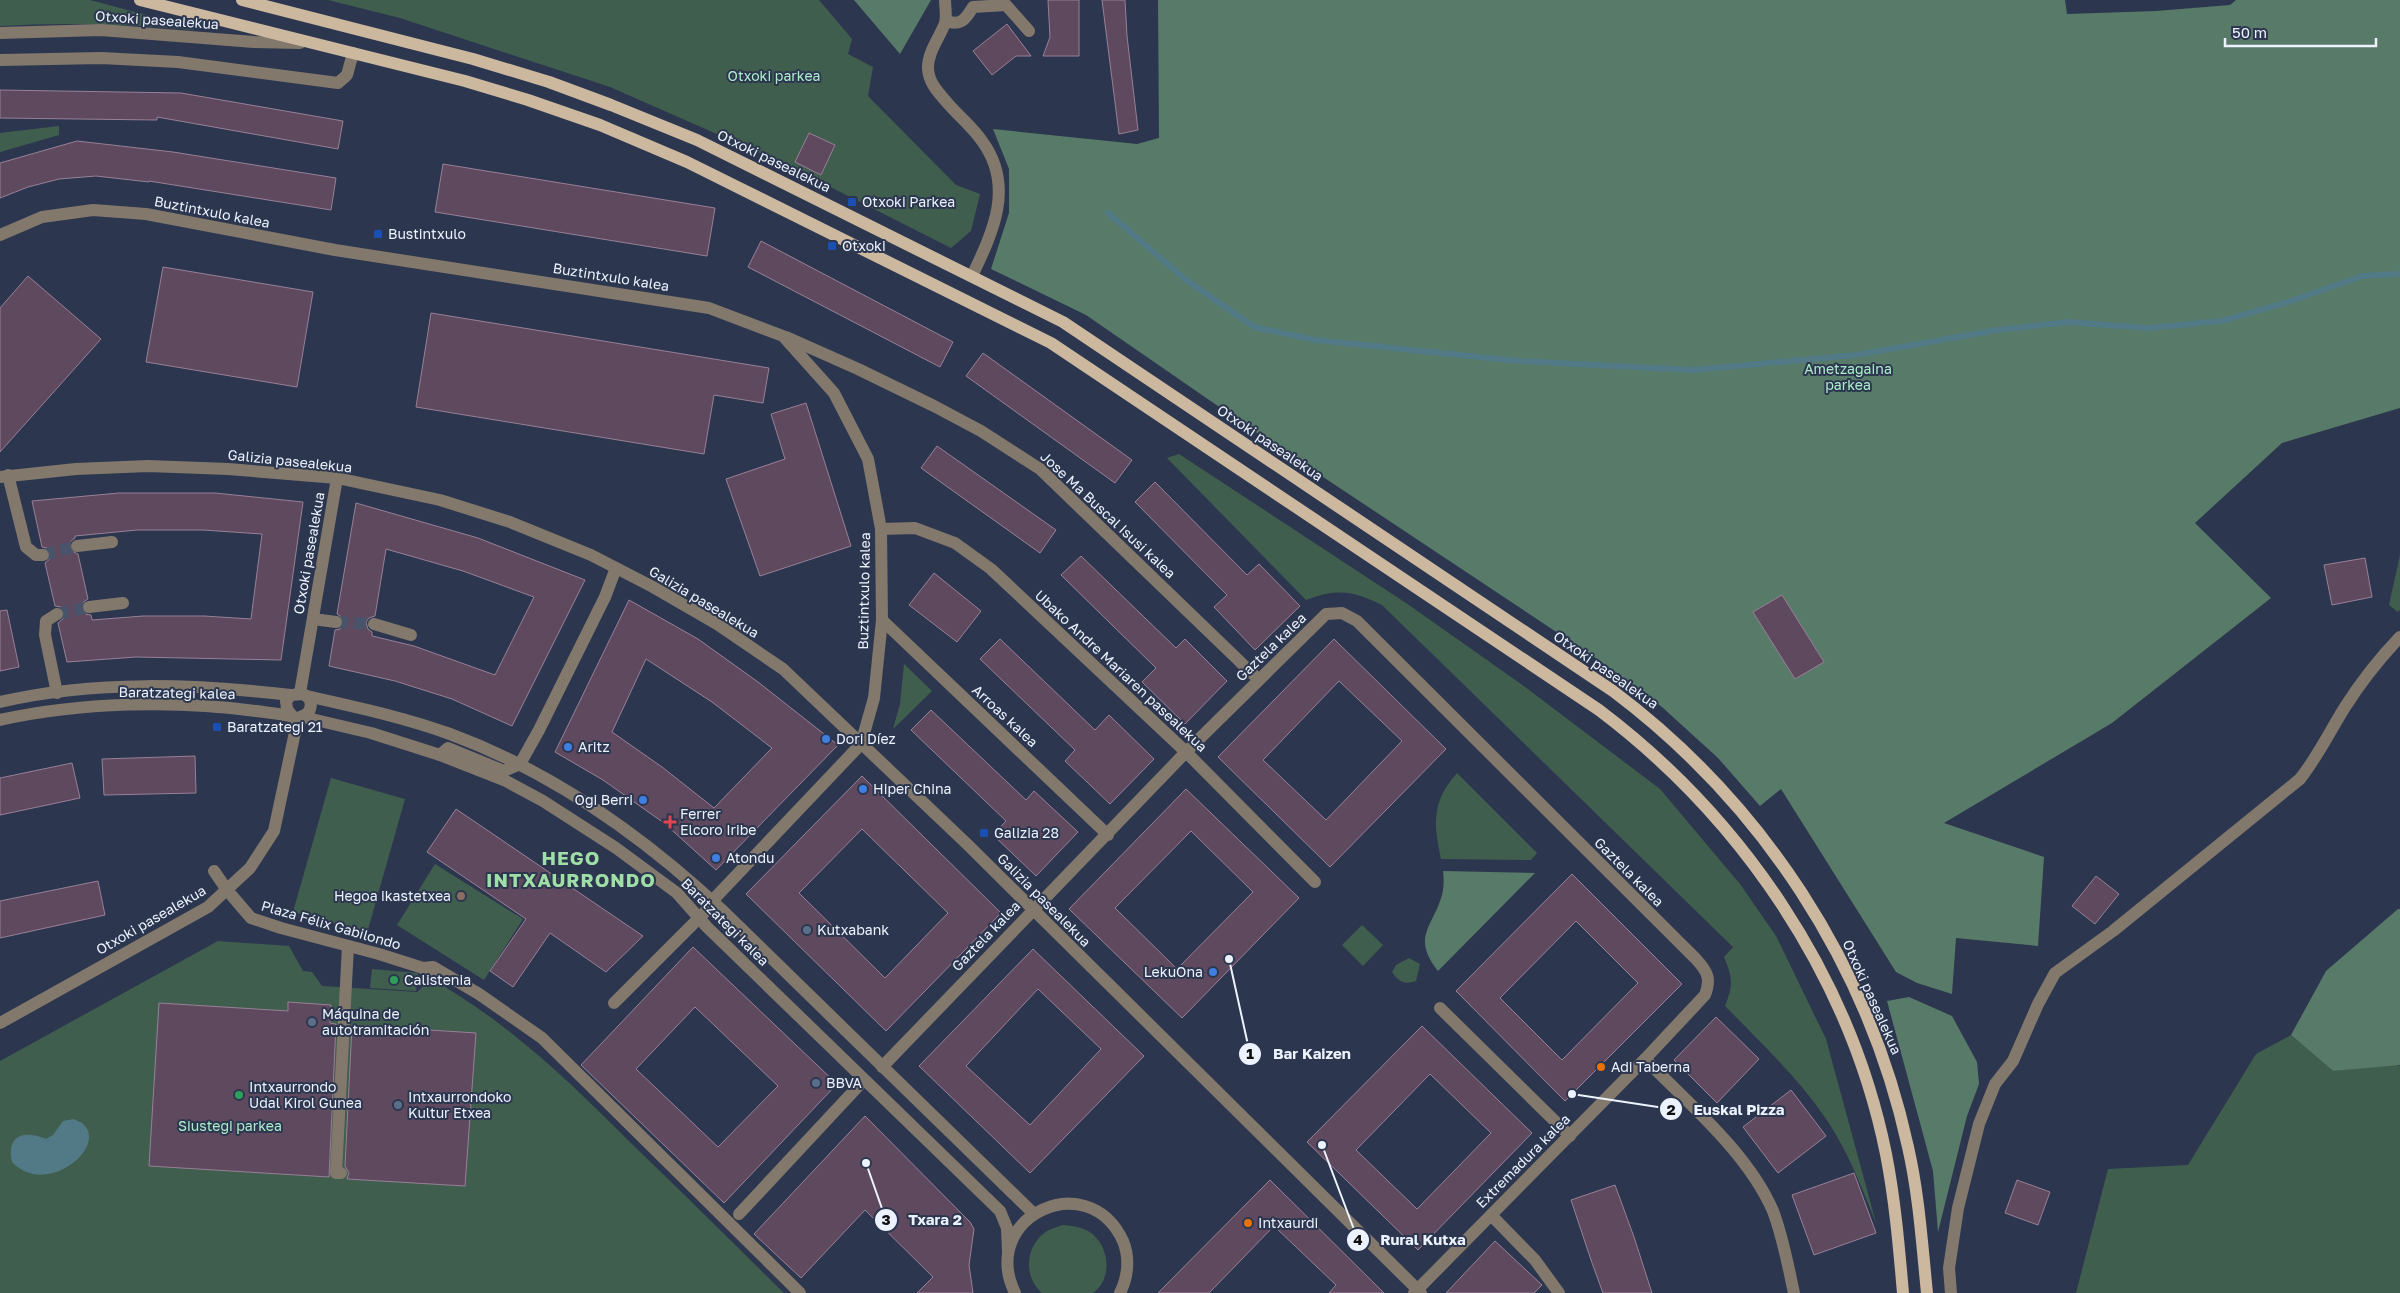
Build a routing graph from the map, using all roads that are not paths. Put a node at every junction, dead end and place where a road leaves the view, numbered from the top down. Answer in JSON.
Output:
{"nodes":[{"id":1,"x":140,"y":0,"type":"edge"},
{"id":2,"x":242,"y":0,"type":"edge"},
{"id":3,"x":945,"y":0,"type":"edge"},
{"id":4,"x":946,"y":21,"type":"junction"},
{"id":5,"x":1029,"y":31,"type":"dead end"},
{"id":6,"x":0,"y":33,"type":"edge"},
{"id":7,"x":311,"y":43,"type":"junction"},
{"id":8,"x":353,"y":53,"type":"junction"},
{"id":9,"x":0,"y":60,"type":"edge"},
{"id":10,"x":0,"y":234,"type":"edge"},
{"id":11,"x":972,"y":276,"type":"junction"},
{"id":12,"x":783,"y":336,"type":"junction"},
{"id":13,"x":4,"y":476,"type":"edge"},
{"id":14,"x":337,"y":478,"type":"junction"},
{"id":15,"x":881,"y":529,"type":"junction"},
{"id":16,"x":112,"y":542,"type":"dead end"},
{"id":17,"x":77,"y":546,"type":"tunnel mouth"},
{"id":18,"x":44,"y":555,"type":"dead end"},
{"id":19,"x":616,"y":568,"type":"junction"},
{"id":20,"x":123,"y":603,"type":"dead end"},
{"id":21,"x":89,"y":607,"type":"tunnel mouth"},
{"id":22,"x":56,"y":614,"type":"dead end"},
{"id":23,"x":313,"y":619,"type":"junction"},
{"id":24,"x":882,"y":620,"type":"junction"},
{"id":25,"x":336,"y":622,"type":"tunnel mouth"},
{"id":26,"x":374,"y":624,"type":"tunnel mouth"},
{"id":27,"x":411,"y":635,"type":"dead end"},
{"id":28,"x":2400,"y":637,"type":"edge"},
{"id":29,"x":1258,"y":679,"type":"junction"},
{"id":30,"x":57,"y":693,"type":"junction"},
{"id":31,"x":299,"y":694,"type":"junction"},
{"id":32,"x":0,"y":702,"type":"edge"},
{"id":33,"x":298,"y":717,"type":"junction"},
{"id":34,"x":1,"y":719,"type":"edge"},
{"id":35,"x":861,"y":744,"type":"junction"},
{"id":36,"x":1186,"y":752,"type":"junction"},
{"id":37,"x":440,"y":755,"type":"junction"},
{"id":38,"x":520,"y":764,"type":"junction"},
{"id":39,"x":1108,"y":834,"type":"junction"},
{"id":40,"x":214,"y":871,"type":"dead end"},
{"id":41,"x":1315,"y":882,"type":"dead end"},
{"id":42,"x":227,"y":890,"type":"junction"},
{"id":43,"x":712,"y":901,"type":"junction"},
{"id":44,"x":1032,"y":910,"type":"junction"},
{"id":45,"x":698,"y":917,"type":"junction"},
{"id":46,"x":348,"y":946,"type":"junction"},
{"id":47,"x":1710,"y":982,"type":"joint"},
{"id":48,"x":614,"y":1003,"type":"dead end"},
{"id":49,"x":1440,"y":1008,"type":"dead end"},
{"id":50,"x":0,"y":1023,"type":"edge"},
{"id":51,"x":1645,"y":1059,"type":"junction"},
{"id":52,"x":882,"y":1067,"type":"junction"},
{"id":53,"x":864,"y":1080,"type":"junction"},
{"id":54,"x":1570,"y":1136,"type":"junction"},
{"id":55,"x":341,"y":1173,"type":"dead end"},
{"id":56,"x":739,"y":1214,"type":"dead end"},
{"id":57,"x":1034,"y":1214,"type":"junction"},
{"id":58,"x":1491,"y":1216,"type":"junction"},
{"id":59,"x":1008,"y":1252,"type":"junction"},
{"id":60,"x":1126,"y":1278,"type":"junction"},
{"id":61,"x":1012,"y":1291,"type":"edge"},
{"id":62,"x":1417,"y":1292,"type":"edge"},
{"id":63,"x":800,"y":1293,"type":"edge"},
{"id":64,"x":1120,"y":1293,"type":"edge"},
{"id":65,"x":1128,"y":1293,"type":"edge"},
{"id":66,"x":1560,"y":1293,"type":"edge"},
{"id":67,"x":1794,"y":1293,"type":"edge"},
{"id":68,"x":1903,"y":1293,"type":"edge"},
{"id":69,"x":1927,"y":1293,"type":"edge"},
{"id":70,"x":1951,"y":1293,"type":"edge"}],
"edges":[{"from":1,"to":7,"type":"main road","name":"Otxoki pasealekua"},
{"from":2,"to":11,"type":"main road","name":"Otxoki pasealekua"},
{"from":3,"to":4,"type":"street"},
{"from":4,"to":5,"type":"street"},
{"from":4,"to":11,"type":"street"},
{"from":6,"to":7,"type":"street","name":"Otxoki pasealekua"},
{"from":7,"to":8,"type":"main road","name":"Otxoki pasealekua"},
{"from":8,"to":9,"type":"street"},
{"from":8,"to":68,"type":"main road","name":"Otxoki pasealekua"},
{"from":10,"to":12,"type":"street","name":"Buztintxulo kalea"},
{"from":11,"to":69,"type":"main road","name":"Otxoki pasealekua"},
{"from":12,"to":15,"type":"street","name":"Buztintxulo kalea"},
{"from":12,"to":29,"type":"street","name":"Jose Mª Buscal Isusi kalea"},
{"from":13,"to":14,"type":"street","name":"Galizia pasealekua"},
{"from":13,"to":18,"type":"street"},
{"from":14,"to":19,"type":"street","name":"Galizia pasealekua"},
{"from":14,"to":23,"type":"street","name":"Otxoki pasealekua"},
{"from":15,"to":24,"type":"street","name":"Buztintxulo kalea"},
{"from":15,"to":36,"type":"street","name":"Ubako Andre Mariaren pasealekua"},
{"from":16,"to":17,"type":"street"},
{"from":19,"to":35,"type":"street","name":"Galizia pasealekua"},
{"from":19,"to":38,"type":"street"},
{"from":20,"to":21,"type":"street"},
{"from":22,"to":30,"type":"street"},
{"from":23,"to":25,"type":"street"},
{"from":23,"to":31,"type":"street","name":"Otxoki pasealekua"},
{"from":24,"to":35,"type":"street","name":"Buztintxulo kalea"},
{"from":24,"to":39,"type":"street","name":"Arroas kalea"},
{"from":26,"to":27,"type":"street"},
{"from":28,"to":70,"type":"street"},
{"from":29,"to":36,"type":"street","name":"Gaztela kalea"},
{"from":29,"to":47,"type":"street","name":"Gaztela kalea"},
{"from":30,"to":31,"type":"street","name":"Baratzategi kalea"},
{"from":30,"to":32,"type":"street","name":"Baratzategi kalea"},
{"from":31,"to":33,"type":"street","name":"Otxoki pasealekua"},
{"from":31,"to":33,"type":"street"},
{"from":31,"to":38,"type":"street","name":"Baratzategi kalea"},
{"from":33,"to":34,"type":"street","name":"Baratzategi kalea"},
{"from":33,"to":37,"type":"street","name":"Baratzategi kalea"},
{"from":33,"to":42,"type":"street","name":"Otxoki pasealekua"},
{"from":35,"to":43,"type":"street"},
{"from":35,"to":44,"type":"street","name":"Galizia pasealekua"},
{"from":36,"to":39,"type":"street","name":"Gaztela kalea"},
{"from":36,"to":41,"type":"street","name":"Ubako Andre Mariaren pasealekua"},
{"from":37,"to":38,"type":"street"},
{"from":37,"to":45,"type":"street","name":"Baratzategi kalea"},
{"from":38,"to":43,"type":"street","name":"Baratzategi kalea"},
{"from":39,"to":44,"type":"street","name":"Gaztela kalea"},
{"from":40,"to":42,"type":"street","name":"Plaza Félix Gabilondo"},
{"from":42,"to":46,"type":"street","name":"Plaza Félix Gabilondo"},
{"from":42,"to":50,"type":"street","name":"Otxoki pasealekua"},
{"from":43,"to":45,"type":"street"},
{"from":43,"to":52,"type":"street","name":"Baratzategi kalea"},
{"from":44,"to":52,"type":"street","name":"Gaztela kalea"},
{"from":44,"to":62,"type":"street","name":"Galizia pasealekua"},
{"from":45,"to":48,"type":"street"},
{"from":45,"to":53,"type":"street","name":"Baratzategi kalea"},
{"from":46,"to":55,"type":"street"},
{"from":46,"to":63,"type":"street","name":"Plaza Félix Gabilondo"},
{"from":47,"to":51,"type":"street","name":"Extremadura kalea"},
{"from":49,"to":54,"type":"street"},
{"from":51,"to":54,"type":"street","name":"Extremadura kalea"},
{"from":51,"to":67,"type":"street"},
{"from":52,"to":57,"type":"street","name":"Baratzategi kalea"},
{"from":53,"to":56,"type":"street"},
{"from":53,"to":59,"type":"street","name":"Baratzategi kalea"},
{"from":54,"to":58,"type":"street","name":"Extremadura kalea"},
{"from":57,"to":59,"type":"street"},
{"from":57,"to":60,"type":"street"},
{"from":58,"to":62,"type":"street","name":"Extremadura kalea"},
{"from":58,"to":66,"type":"street"},
{"from":59,"to":61,"type":"street","name":"Baratzategi kalea"},
{"from":60,"to":64,"type":"street"},
{"from":60,"to":65,"type":"street"}]}
